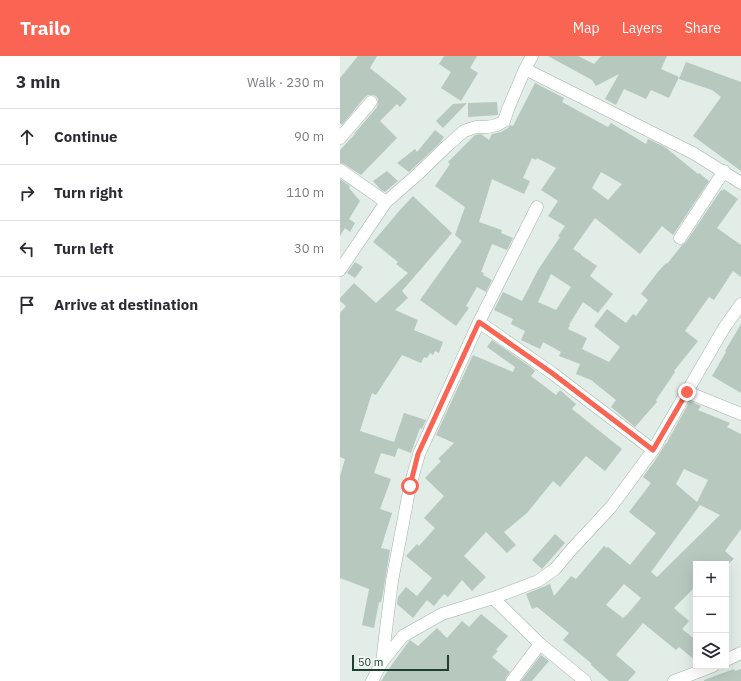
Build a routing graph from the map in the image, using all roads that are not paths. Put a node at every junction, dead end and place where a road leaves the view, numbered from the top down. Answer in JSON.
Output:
{"nodes":[{"id":1,"x":532,"y":56,"type":"edge"},
{"id":2,"x":526,"y":69,"type":"junction"},
{"id":3,"x":371,"y":102,"type":"dead end"},
{"id":4,"x":340,"y":138,"type":"edge"},
{"id":5,"x":340,"y":170,"type":"edge"},
{"id":6,"x":724,"y":171,"type":"junction"},
{"id":7,"x":741,"y":183,"type":"edge"},
{"id":8,"x":386,"y":202,"type":"junction"},
{"id":9,"x":537,"y":207,"type":"dead end"},
{"id":10,"x":680,"y":238,"type":"dead end"},
{"id":11,"x":340,"y":270,"type":"edge"},
{"id":12,"x":741,"y":304,"type":"edge"},
{"id":13,"x":479,"y":322,"type":"junction"},
{"id":14,"x":687,"y":392,"type":"junction"},
{"id":15,"x":741,"y":414,"type":"edge"},
{"id":16,"x":653,"y":450,"type":"junction"},
{"id":17,"x":493,"y":598,"type":"junction"},
{"id":18,"x":540,"y":644,"type":"junction"},
{"id":19,"x":741,"y":653,"type":"edge"},
{"id":20,"x":729,"y":659,"type":"edge"},
{"id":21,"x":382,"y":662,"type":"junction"},
{"id":22,"x":705,"y":669,"type":"edge"},
{"id":23,"x":372,"y":681,"type":"edge"},
{"id":24,"x":512,"y":681,"type":"edge"},
{"id":25,"x":586,"y":681,"type":"edge"},
{"id":26,"x":674,"y":681,"type":"edge"}],
"edges":[{"from":1,"to":2,"type":"street"},
{"from":2,"to":6,"type":"street"},
{"from":2,"to":8,"type":"street"},
{"from":3,"to":4,"type":"street"},
{"from":5,"to":8,"type":"street"},
{"from":6,"to":7,"type":"street"},
{"from":6,"to":10,"type":"street"},
{"from":8,"to":11,"type":"street"},
{"from":9,"to":13,"type":"street"},
{"from":12,"to":14,"type":"street"},
{"from":13,"to":16,"type":"street"},
{"from":13,"to":21,"type":"street"},
{"from":14,"to":15,"type":"street"},
{"from":14,"to":16,"type":"street"},
{"from":16,"to":17,"type":"street"},
{"from":17,"to":18,"type":"street"},
{"from":17,"to":21,"type":"street"},
{"from":18,"to":24,"type":"street"},
{"from":18,"to":25,"type":"street"},
{"from":19,"to":20,"type":"street"},
{"from":21,"to":23,"type":"street"},
{"from":22,"to":26,"type":"street"}]}
